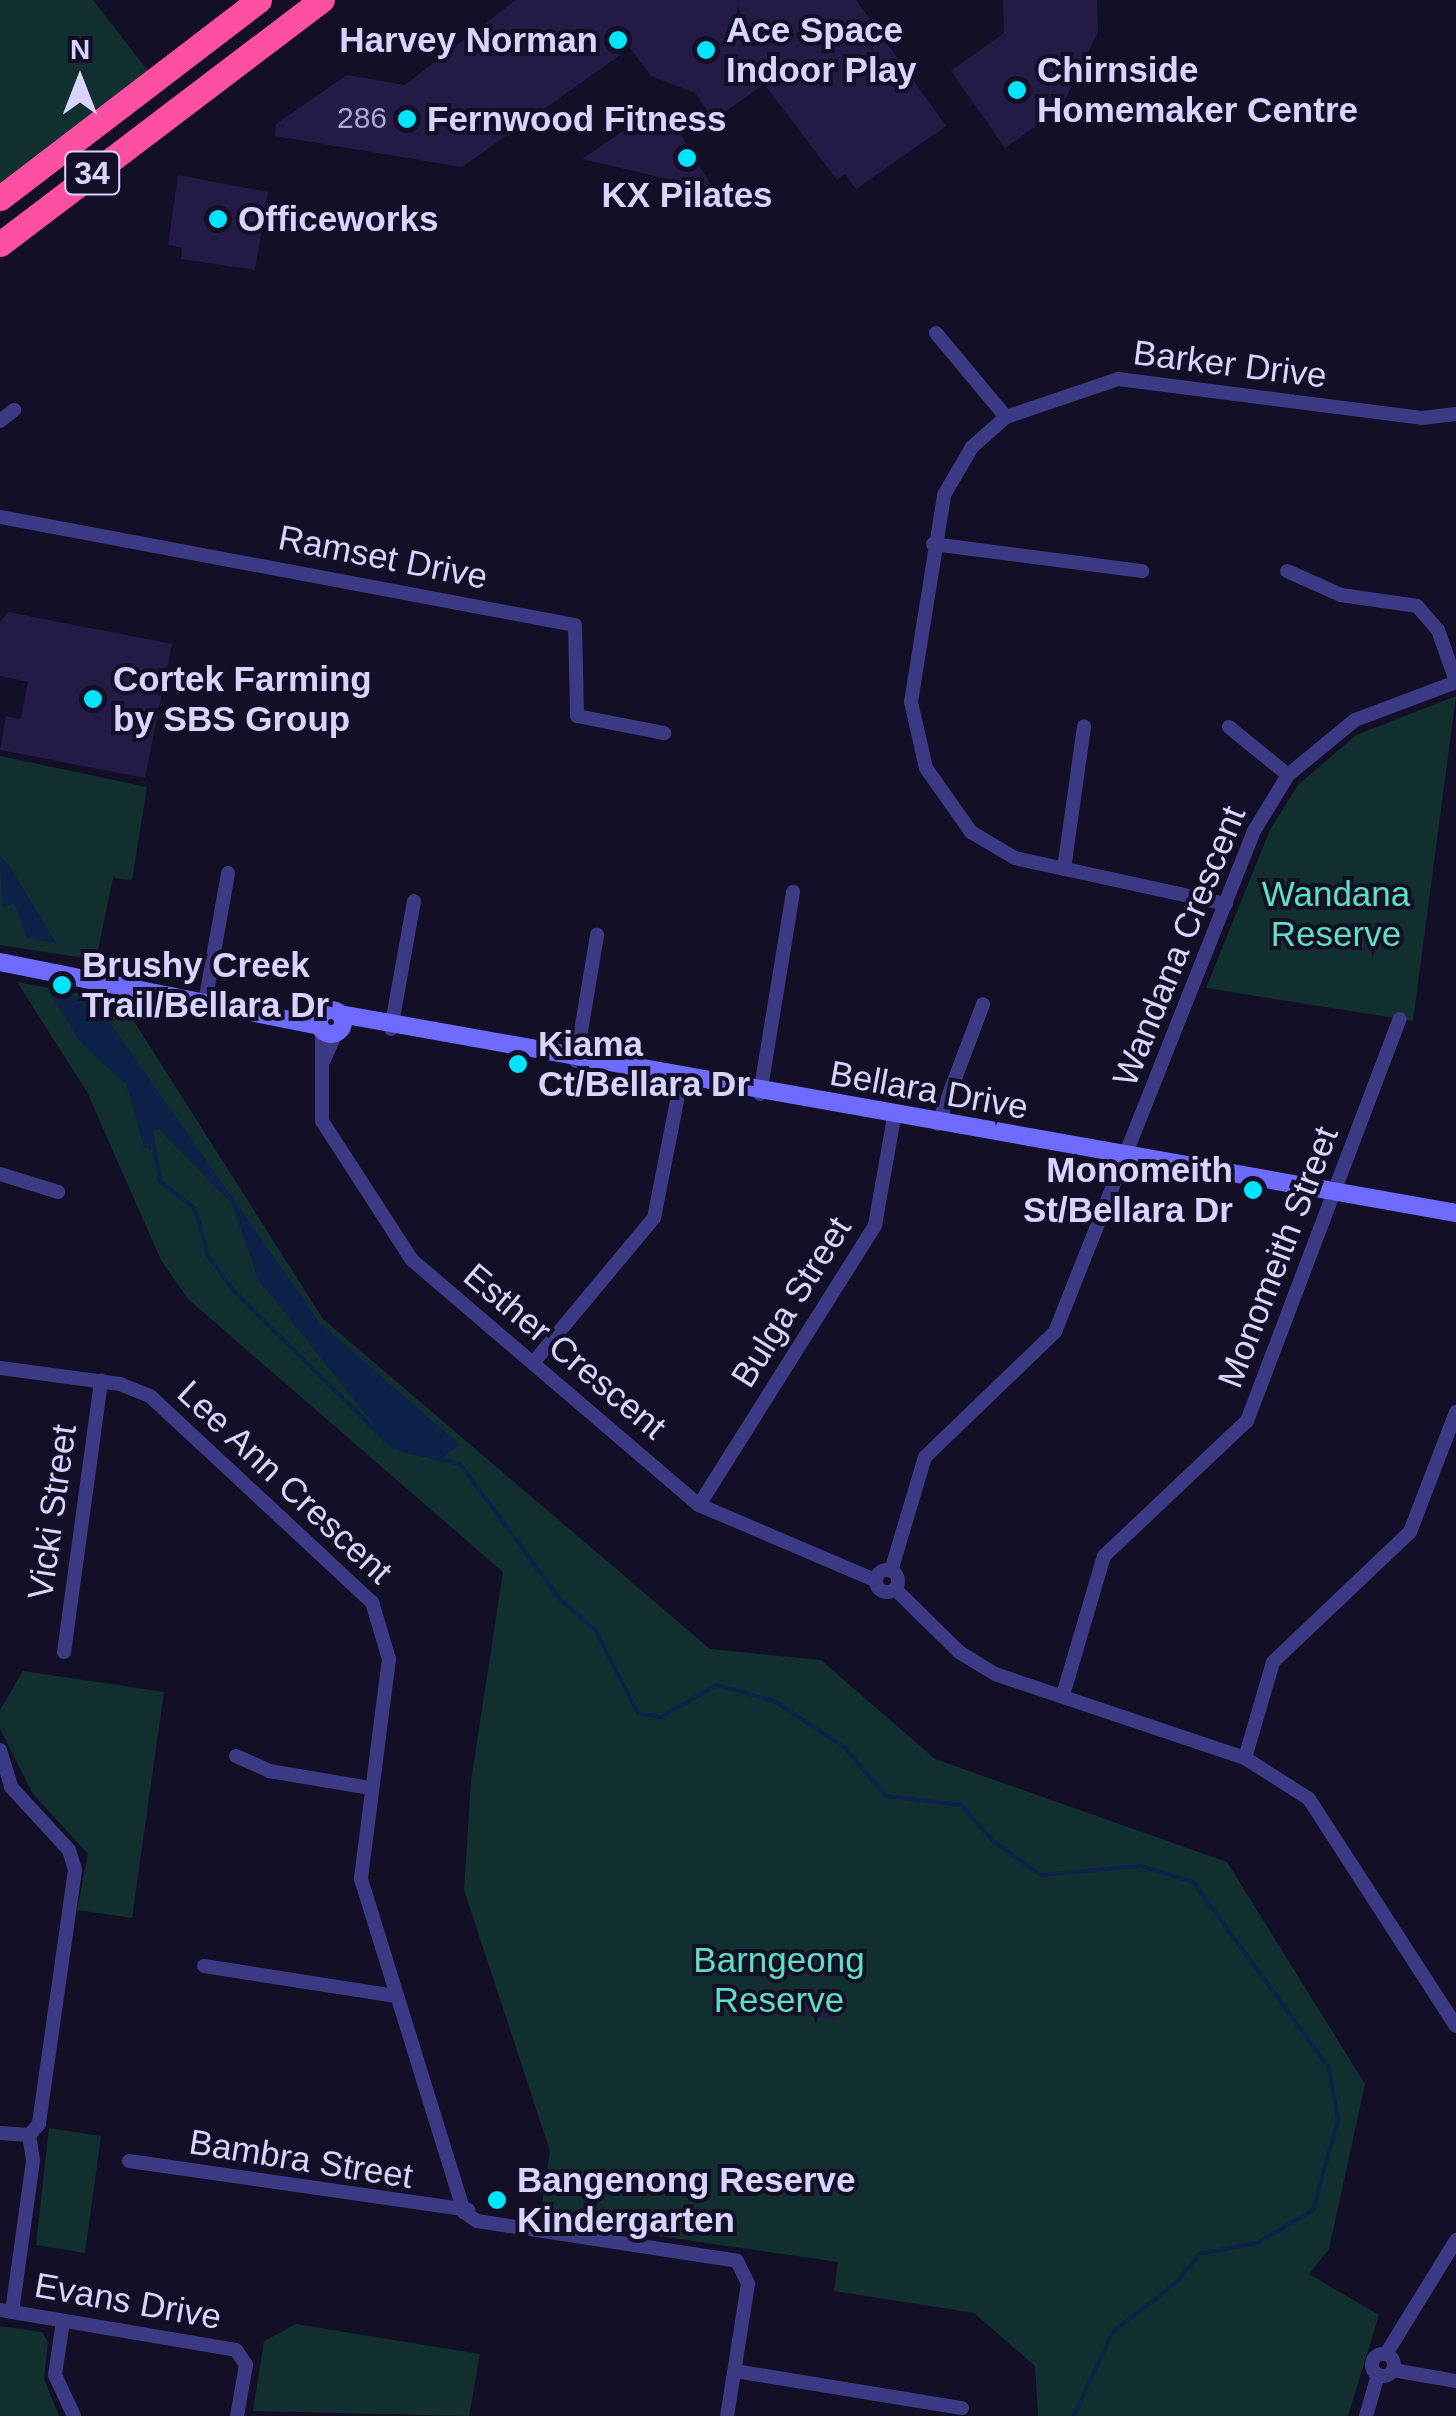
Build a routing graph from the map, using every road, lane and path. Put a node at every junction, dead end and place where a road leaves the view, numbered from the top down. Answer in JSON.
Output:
{"nodes":[{"id":1,"x":258,"y":0,"type":"edge"},
{"id":2,"x":322,"y":0,"type":"edge"},
{"id":3,"x":0,"y":198,"type":"edge"},
{"id":4,"x":0,"y":244,"type":"edge"},
{"id":5,"x":936,"y":333,"type":"dead end"},
{"id":6,"x":14,"y":410,"type":"dead end"},
{"id":7,"x":1456,"y":414,"type":"edge"},
{"id":8,"x":1006,"y":417,"type":"junction"},
{"id":9,"x":0,"y":421,"type":"edge"},
{"id":10,"x":0,"y":517,"type":"edge"},
{"id":11,"x":932,"y":544,"type":"junction"},
{"id":12,"x":1142,"y":572,"type":"dead end"},
{"id":13,"x":1287,"y":572,"type":"dead end"},
{"id":14,"x":1456,"y":681,"type":"edge"},
{"id":15,"x":1084,"y":726,"type":"dead end"},
{"id":16,"x":1229,"y":727,"type":"dead end"},
{"id":17,"x":664,"y":733,"type":"dead end"},
{"id":18,"x":1288,"y":775,"type":"junction"},
{"id":19,"x":1064,"y":869,"type":"junction"},
{"id":20,"x":228,"y":873,"type":"dead end"},
{"id":21,"x":794,"y":892,"type":"dead end"},
{"id":22,"x":414,"y":901,"type":"dead end"},
{"id":23,"x":1226,"y":904,"type":"junction"},
{"id":24,"x":597,"y":935,"type":"dead end"},
{"id":25,"x":0,"y":962,"type":"edge"},
{"id":26,"x":206,"y":998,"type":"junction"},
{"id":27,"x":983,"y":1004,"type":"dead end"},
{"id":28,"x":1400,"y":1018,"type":"dead end"},
{"id":29,"x":330,"y":1025,"type":"junction"},
{"id":30,"x":391,"y":1029,"type":"junction"},
{"id":31,"x":576,"y":1061,"type":"junction"},
{"id":32,"x":680,"y":1080,"type":"junction"},
{"id":33,"x":760,"y":1094,"type":"junction"},
{"id":34,"x":894,"y":1117,"type":"junction"},
{"id":35,"x":938,"y":1124,"type":"junction"},
{"id":36,"x":1125,"y":1156,"type":"junction"},
{"id":37,"x":0,"y":1174,"type":"edge"},
{"id":38,"x":58,"y":1192,"type":"dead end"},
{"id":39,"x":1336,"y":1193,"type":"junction"},
{"id":40,"x":1456,"y":1214,"type":"edge"},
{"id":41,"x":532,"y":1363,"type":"junction"},
{"id":42,"x":0,"y":1368,"type":"edge"},
{"id":43,"x":101,"y":1381,"type":"junction"},
{"id":44,"x":1456,"y":1412,"type":"edge"},
{"id":45,"x":699,"y":1505,"type":"junction"},
{"id":46,"x":891,"y":1571,"type":"junction"},
{"id":47,"x":875,"y":1580,"type":"junction"},
{"id":48,"x":895,"y":1589,"type":"junction"},
{"id":49,"x":64,"y":1652,"type":"dead end"},
{"id":50,"x":1063,"y":1694,"type":"junction"},
{"id":51,"x":0,"y":1750,"type":"edge"},
{"id":52,"x":236,"y":1756,"type":"dead end"},
{"id":53,"x":1245,"y":1758,"type":"junction"},
{"id":54,"x":5,"y":1786,"type":"edge"},
{"id":55,"x":371,"y":1788,"type":"junction"},
{"id":56,"x":204,"y":1966,"type":"dead end"},
{"id":57,"x":395,"y":1996,"type":"junction"},
{"id":58,"x":1456,"y":2026,"type":"edge"},
{"id":59,"x":0,"y":2133,"type":"edge"},
{"id":60,"x":29,"y":2135,"type":"junction"},
{"id":61,"x":129,"y":2161,"type":"dead end"},
{"id":62,"x":468,"y":2210,"type":"junction"},
{"id":63,"x":1456,"y":2240,"type":"edge"},
{"id":64,"x":6,"y":2311,"type":"edge"},
{"id":65,"x":63,"y":2321,"type":"junction"},
{"id":66,"x":1386,"y":2354,"type":"junction"},
{"id":67,"x":734,"y":2370,"type":"junction"},
{"id":68,"x":1393,"y":2370,"type":"junction"},
{"id":69,"x":1378,"y":2375,"type":"junction"},
{"id":70,"x":1456,"y":2381,"type":"edge"},
{"id":71,"x":962,"y":2408,"type":"dead end"},
{"id":72,"x":74,"y":2416,"type":"edge"},
{"id":73,"x":238,"y":2416,"type":"edge"},
{"id":74,"x":728,"y":2416,"type":"edge"},
{"id":75,"x":1366,"y":2416,"type":"edge"}],
"edges":[{"from":1,"to":3,"type":"highway","number":"34"},
{"from":2,"to":4,"type":"highway","number":"34"},
{"from":5,"to":8,"type":"street"},
{"from":6,"to":9,"type":"street"},
{"from":7,"to":8,"type":"street","name":"Barker Drive"},
{"from":8,"to":11,"type":"street","name":"Barker Drive"},
{"from":10,"to":17,"type":"street","name":"Ramset Drive"},
{"from":11,"to":12,"type":"street"},
{"from":11,"to":19,"type":"street","name":"Barker Drive"},
{"from":13,"to":14,"type":"street"},
{"from":14,"to":18,"type":"street","name":"Wandana Crescent"},
{"from":15,"to":19,"type":"street"},
{"from":16,"to":18,"type":"street"},
{"from":18,"to":23,"type":"street","name":"Wandana Crescent"},
{"from":19,"to":23,"type":"street","name":"Barker Drive"},
{"from":20,"to":26,"type":"street"},
{"from":21,"to":33,"type":"street"},
{"from":22,"to":30,"type":"street"},
{"from":23,"to":36,"type":"street","name":"Wandana Crescent"},
{"from":24,"to":31,"type":"street"},
{"from":25,"to":26,"type":"main road","name":"Bellara Drive"},
{"from":26,"to":29,"type":"main road","name":"Bellara Drive"},
{"from":27,"to":35,"type":"street"},
{"from":28,"to":39,"type":"street","name":"Monomeith Street"},
{"from":29,"to":30,"type":"main road","name":"Bellara Drive"},
{"from":29,"to":41,"type":"street","name":"Esther Crescent"},
{"from":30,"to":31,"type":"main road","name":"Bellara Drive"},
{"from":31,"to":32,"type":"main road","name":"Bellara Drive"},
{"from":32,"to":33,"type":"main road","name":"Bellara Drive"},
{"from":32,"to":41,"type":"street"},
{"from":33,"to":34,"type":"main road","name":"Bellara Drive"},
{"from":34,"to":35,"type":"main road","name":"Bellara Drive"},
{"from":34,"to":45,"type":"street","name":"Bulga Street"},
{"from":35,"to":36,"type":"main road","name":"Bellara Drive"},
{"from":36,"to":39,"type":"main road","name":"Bellara Drive"},
{"from":36,"to":46,"type":"street","name":"Wandana Crescent"},
{"from":37,"to":38,"type":"street"},
{"from":39,"to":40,"type":"main road","name":"Bellara Drive"},
{"from":39,"to":50,"type":"street","name":"Monomeith Street"},
{"from":41,"to":45,"type":"street","name":"Esther Crescent"},
{"from":42,"to":43,"type":"street","name":"Lee Ann Crescent"},
{"from":43,"to":49,"type":"street","name":"Vicki Street"},
{"from":43,"to":55,"type":"street","name":"Lee Ann Crescent"},
{"from":44,"to":53,"type":"street"},
{"from":45,"to":47,"type":"street","name":"Esther Crescent"},
{"from":46,"to":47,"type":"street"},
{"from":46,"to":48,"type":"street"},
{"from":47,"to":48,"type":"street","name":"Esther Crescent"},
{"from":48,"to":50,"type":"street"},
{"from":50,"to":53,"type":"street"},
{"from":51,"to":54,"type":"street"},
{"from":52,"to":55,"type":"street"},
{"from":53,"to":58,"type":"street"},
{"from":54,"to":60,"type":"street"},
{"from":55,"to":57,"type":"street","name":"Lee Ann Crescent"},
{"from":56,"to":57,"type":"street"},
{"from":57,"to":62,"type":"street","name":"Lee Ann Crescent"},
{"from":59,"to":60,"type":"street"},
{"from":60,"to":64,"type":"street"},
{"from":61,"to":62,"type":"street","name":"Bambra Street"},
{"from":62,"to":67,"type":"street","name":"Bambra Street"},
{"from":63,"to":66,"type":"street"},
{"from":64,"to":65,"type":"street","name":"Evans Drive"},
{"from":65,"to":72,"type":"street"},
{"from":65,"to":73,"type":"street","name":"Evans Drive"},
{"from":66,"to":68,"type":"street"},
{"from":66,"to":69,"type":"street"},
{"from":67,"to":71,"type":"street"},
{"from":67,"to":74,"type":"street","name":"Bambra Street"},
{"from":68,"to":69,"type":"street"},
{"from":68,"to":70,"type":"street"},
{"from":69,"to":75,"type":"street"}]}
